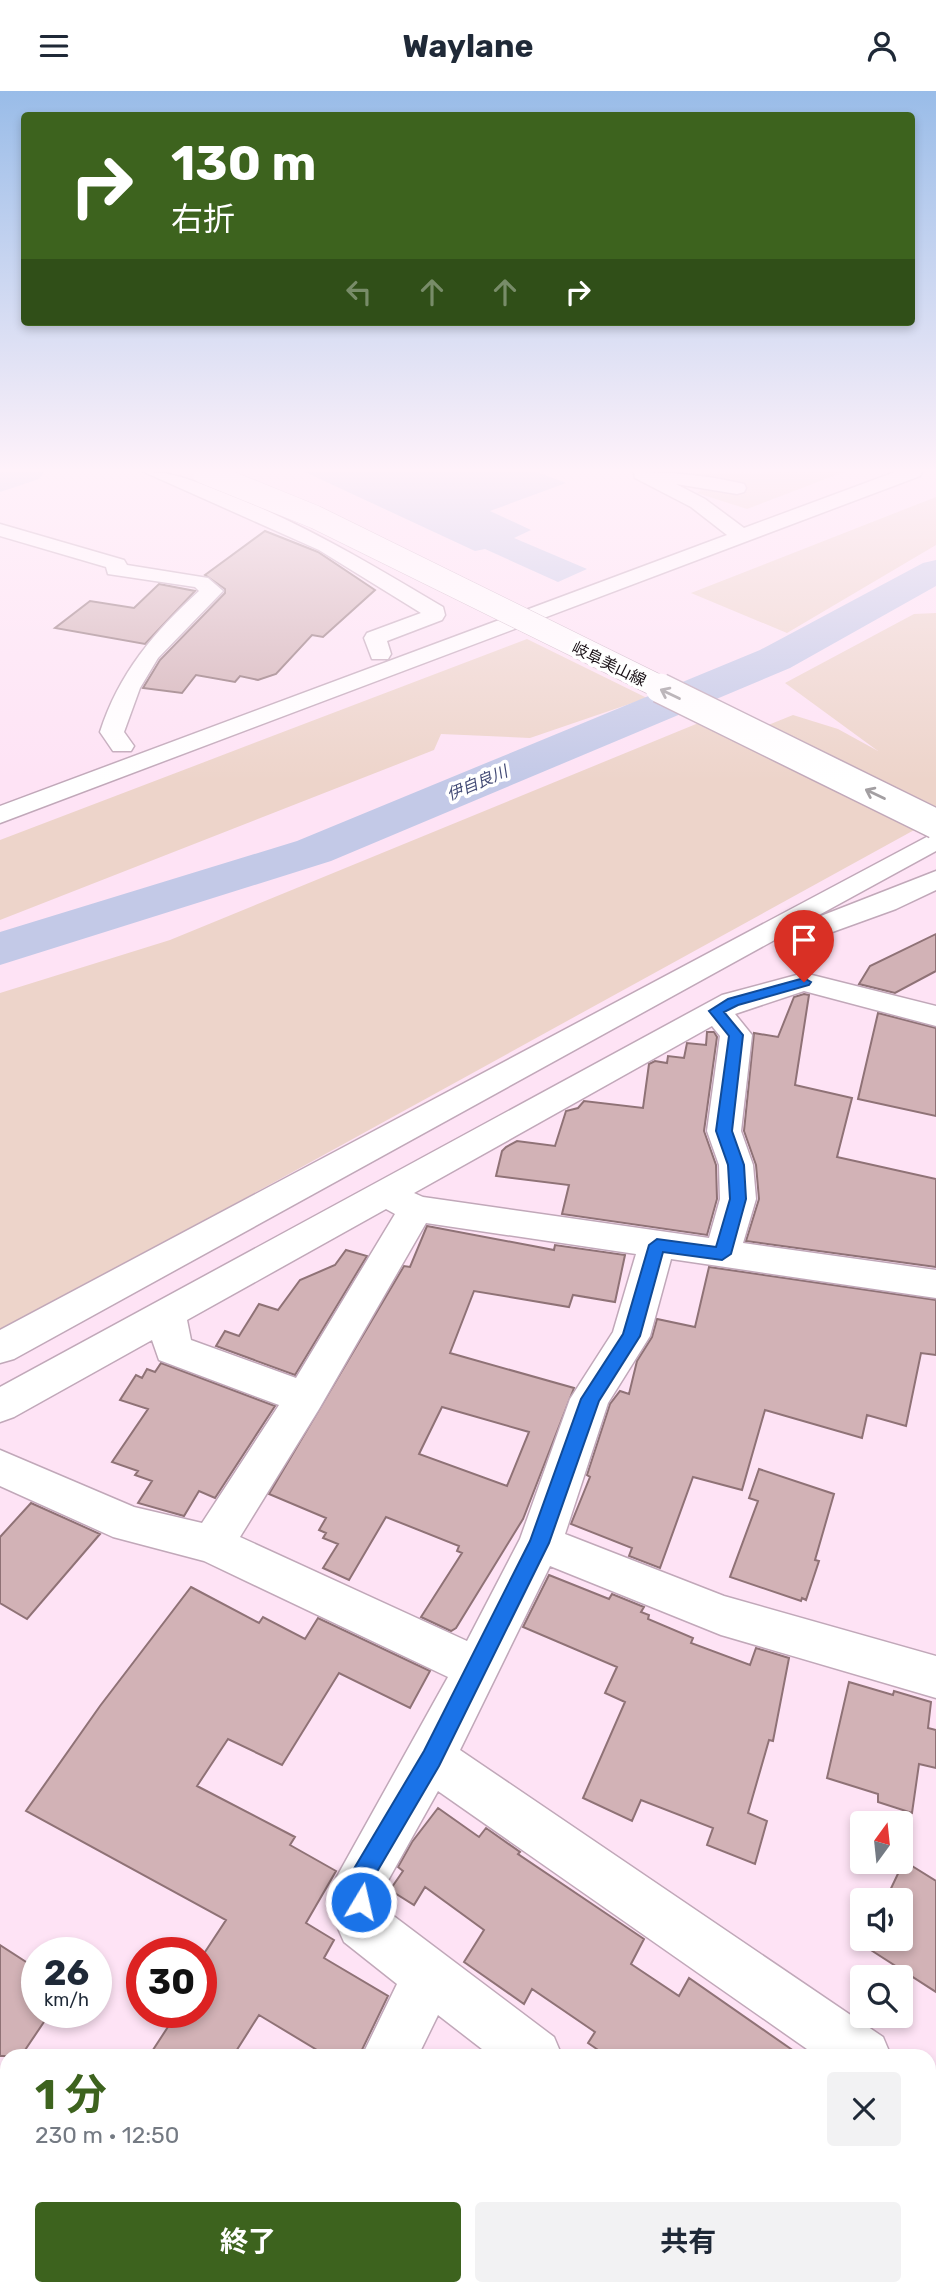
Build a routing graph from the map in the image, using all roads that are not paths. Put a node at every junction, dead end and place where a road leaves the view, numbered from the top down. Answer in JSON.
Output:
{"nodes":[{"id":1,"x":150,"y":575,"type":"edge"},
{"id":2,"x":374,"y":575,"type":"edge"},
{"id":3,"x":428,"y":575,"type":"edge"},
{"id":4,"x":469,"y":575,"type":"edge"},
{"id":5,"x":642,"y":575,"type":"edge"},
{"id":6,"x":499,"y":621,"type":"dead end"},
{"id":7,"x":380,"y":653,"type":"junction"},
{"id":8,"x":122,"y":746,"type":"junction"},
{"id":9,"x":0,"y":790,"type":"edge"},
{"id":10,"x":936,"y":802,"type":"edge"},
{"id":11,"x":0,"y":815,"type":"edge"},
{"id":12,"x":936,"y":824,"type":"edge"},
{"id":13,"x":936,"y":840,"type":"edge"},
{"id":14,"x":936,"y":879,"type":"edge"},
{"id":15,"x":726,"y":955,"type":"junction"},
{"id":16,"x":716,"y":1011,"type":"junction"},
{"id":17,"x":936,"y":1016,"type":"edge"},
{"id":18,"x":399,"y":1201,"type":"junction"},
{"id":19,"x":657,"y":1245,"type":"junction"},
{"id":20,"x":722,"y":1254,"type":"junction"},
{"id":21,"x":936,"y":1284,"type":"edge"},
{"id":22,"x":167,"y":1314,"type":"junction"},
{"id":23,"x":0,"y":1348,"type":"edge"},
{"id":24,"x":305,"y":1398,"type":"junction"},
{"id":25,"x":0,"y":1406,"type":"edge"},
{"id":26,"x":0,"y":1467,"type":"edge"},
{"id":27,"x":540,"y":1543,"type":"junction"},
{"id":28,"x":212,"y":1544,"type":"junction"},
{"id":29,"x":476,"y":1668,"type":"junction"},
{"id":30,"x":936,"y":1677,"type":"edge"},
{"id":31,"x":431,"y":1758,"type":"junction"},
{"id":32,"x":430,"y":1976,"type":"junction"},
{"id":33,"x":393,"y":2049,"type":"edge"},
{"id":34,"x":526,"y":2049,"type":"edge"},
{"id":35,"x":854,"y":2049,"type":"edge"}],
"edges":[{"from":1,"to":8,"type":"street"},
{"from":2,"to":7,"type":"street"},
{"from":12,"to":3,"type":"main road","name":"岐阜美山線","one_way":true,"bridge":true},
{"from":4,"to":10,"type":"main road","name":"岐阜美山線"},
{"from":5,"to":11,"type":"street"},
{"from":6,"to":7,"type":"street"},
{"from":7,"to":8,"type":"street"},
{"from":8,"to":9,"type":"street"},
{"from":13,"to":15,"type":"street"},
{"from":14,"to":15,"type":"street"},
{"from":15,"to":23,"type":"street"},
{"from":16,"to":17,"type":"street"},
{"from":16,"to":18,"type":"street"},
{"from":16,"to":20,"type":"street"},
{"from":18,"to":19,"type":"street"},
{"from":18,"to":22,"type":"street"},
{"from":18,"to":24,"type":"street"},
{"from":19,"to":20,"type":"street"},
{"from":19,"to":27,"type":"street"},
{"from":20,"to":21,"type":"street"},
{"from":22,"to":24,"type":"street"},
{"from":22,"to":25,"type":"street"},
{"from":24,"to":28,"type":"street"},
{"from":26,"to":28,"type":"street"},
{"from":27,"to":29,"type":"street"},
{"from":27,"to":30,"type":"street"},
{"from":28,"to":29,"type":"street"},
{"from":29,"to":31,"type":"street"},
{"from":31,"to":32,"type":"street"},
{"from":31,"to":35,"type":"street"},
{"from":32,"to":33,"type":"street"},
{"from":32,"to":34,"type":"street"}]}
